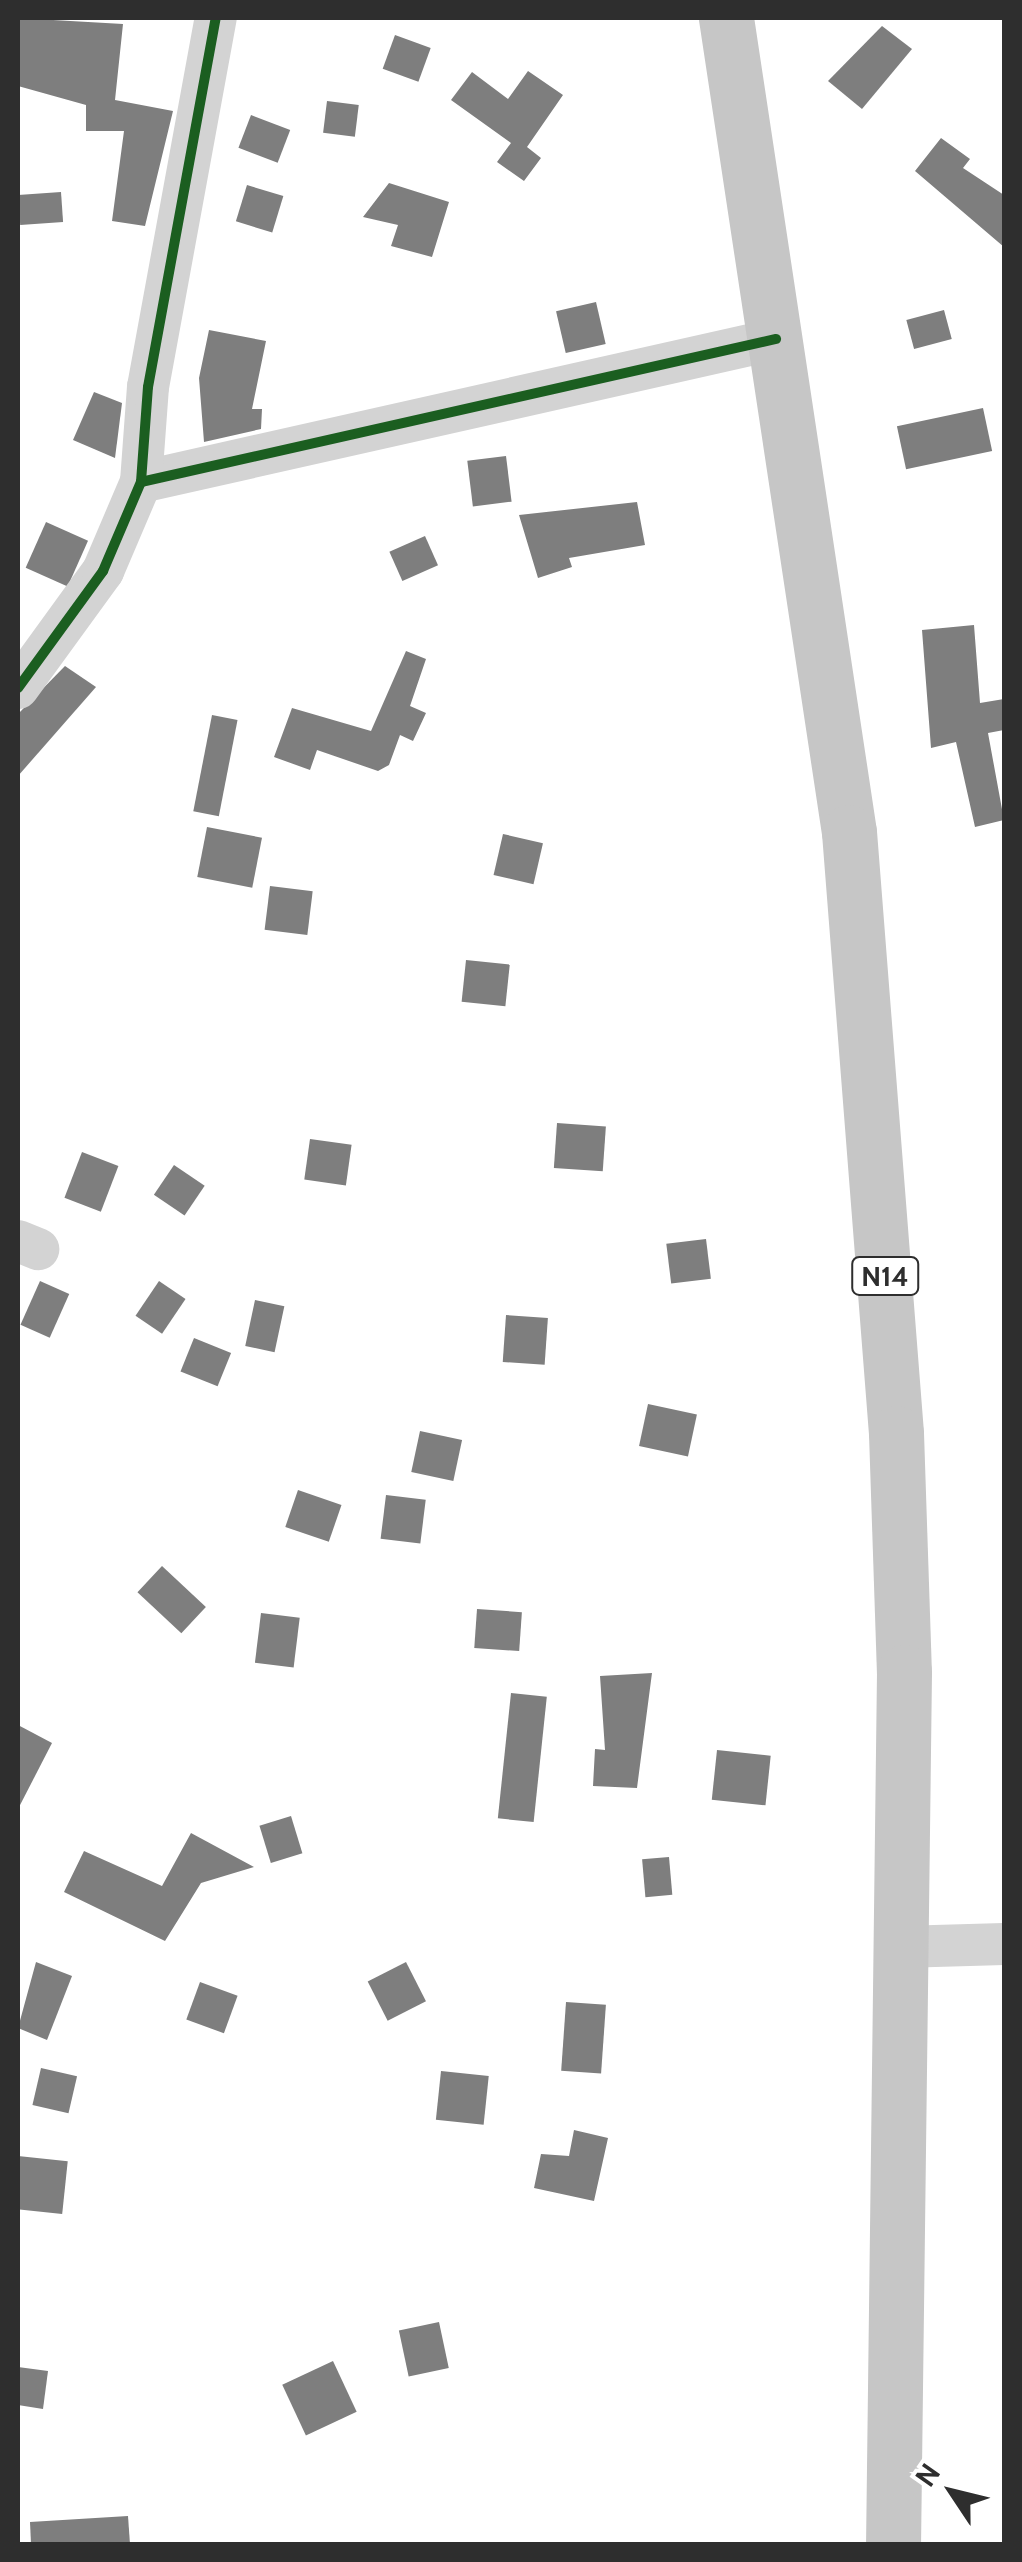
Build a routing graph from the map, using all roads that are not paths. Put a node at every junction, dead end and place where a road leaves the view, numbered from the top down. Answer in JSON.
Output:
{"nodes":[{"id":1,"x":216,"y":18,"type":"edge"},
{"id":2,"x":726,"y":18,"type":"edge"},
{"id":3,"x":776,"y":338,"type":"junction"},
{"id":4,"x":141,"y":482,"type":"junction"},
{"id":5,"x":18,"y":688,"type":"edge"},
{"id":6,"x":1004,"y":1944,"type":"edge"},
{"id":7,"x":900,"y":1948,"type":"junction"},
{"id":8,"x":893,"y":2544,"type":"edge"}],
"edges":[{"from":1,"to":4,"type":"street"},
{"from":2,"to":3,"type":"main road","number":"N14"},
{"from":3,"to":4,"type":"street"},
{"from":3,"to":7,"type":"main road","number":"N14"},
{"from":4,"to":5,"type":"street"},
{"from":6,"to":7,"type":"street"},
{"from":7,"to":8,"type":"main road","number":"N14"}]}
